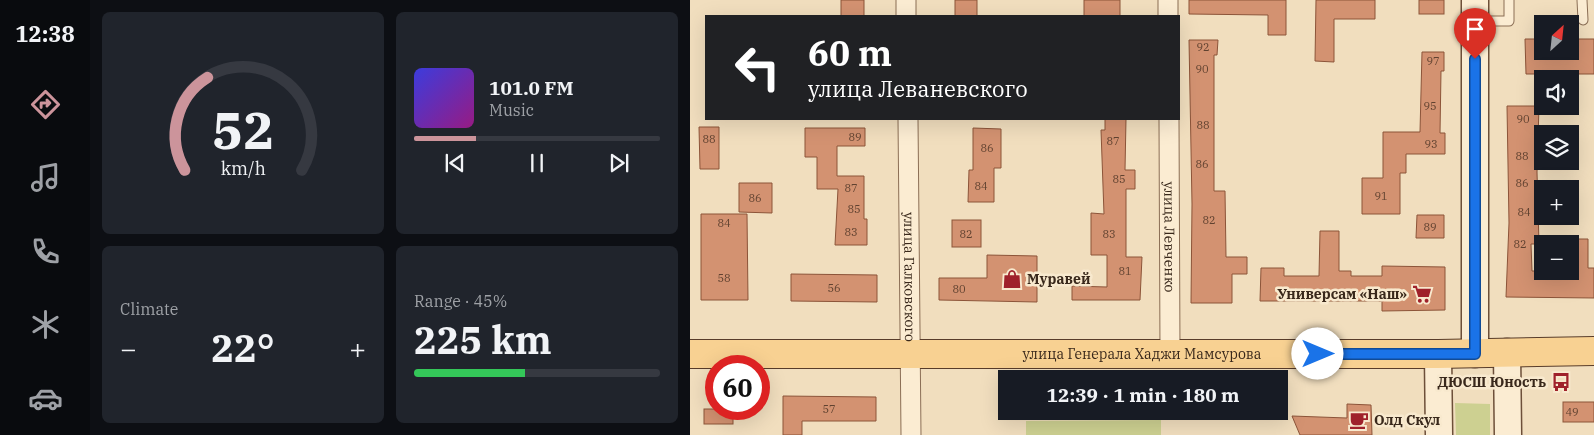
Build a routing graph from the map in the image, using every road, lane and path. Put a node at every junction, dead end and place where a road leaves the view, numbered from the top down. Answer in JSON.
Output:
{"nodes":[{"id":1,"x":906,"y":0,"type":"edge"},
{"id":2,"x":1168,"y":0,"type":"edge"},
{"id":3,"x":1510,"y":0,"type":"edge"},
{"id":4,"x":1582,"y":0,"type":"edge"},
{"id":5,"x":1475,"y":10,"type":"edge"},
{"id":6,"x":906,"y":15,"type":"edge"},
{"id":7,"x":1168,"y":15,"type":"edge"},
{"id":8,"x":1582,"y":20,"type":"dead end"},
{"id":9,"x":908,"y":120,"type":"edge"},
{"id":10,"x":1169,"y":120,"type":"edge"},
{"id":11,"x":912,"y":352,"type":"junction"},
{"id":12,"x":1507,"y":352,"type":"junction"},
{"id":13,"x":1594,"y":352,"type":"edge"},
{"id":14,"x":1170,"y":353,"type":"junction"},
{"id":15,"x":690,"y":354,"type":"edge"},
{"id":16,"x":1438,"y":354,"type":"junction"},
{"id":17,"x":1475,"y":354,"type":"junction"},
{"id":18,"x":911,"y":435,"type":"edge"},
{"id":19,"x":1439,"y":435,"type":"edge"},
{"id":20,"x":1508,"y":435,"type":"edge"}],
"edges":[{"from":1,"to":6,"type":"street"},
{"from":2,"to":7,"type":"street"},
{"from":3,"to":5,"type":"lane"},
{"from":4,"to":8,"type":"lane"},
{"from":5,"to":17,"type":"street"},
{"from":9,"to":11,"type":"street","name":"улица Галковского"},
{"from":10,"to":14,"type":"street","name":"улица Левченко"},
{"from":11,"to":14,"type":"main road","name":"улица Генерала Хаджи Мамсурова"},
{"from":11,"to":15,"type":"main road","name":"улица Генерала Хаджи Мамсурова"},
{"from":11,"to":18,"type":"street","name":"улица Галковского"},
{"from":12,"to":13,"type":"main road","name":"улица Генерала Хаджи Мамсурова"},
{"from":12,"to":17,"type":"main road","name":"улица Генерала Хаджи Мамсурова"},
{"from":12,"to":20,"type":"street"},
{"from":14,"to":16,"type":"main road","name":"улица Генерала Хаджи Мамсурова"},
{"from":16,"to":17,"type":"main road","name":"улица Генерала Хаджи Мамсурова"},
{"from":16,"to":19,"type":"street"}]}
